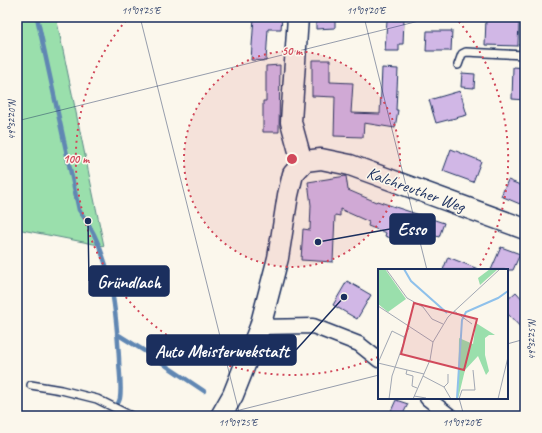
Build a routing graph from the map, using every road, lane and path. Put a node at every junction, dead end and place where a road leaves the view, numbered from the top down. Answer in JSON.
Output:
{"nodes":[{"id":1,"x":298,"y":17,"type":"edge"},
{"id":2,"x":525,"y":55,"type":"edge"},
{"id":3,"x":458,"y":65,"type":"dead end"},
{"id":4,"x":305,"y":161,"type":"junction"},
{"id":5,"x":525,"y":229,"type":"edge"},
{"id":6,"x":260,"y":327,"type":"junction"},
{"id":7,"x":378,"y":359,"type":"edge"},
{"id":8,"x":31,"y":385,"type":"dead end"},
{"id":9,"x":428,"y":399,"type":"edge"},
{"id":10,"x":131,"y":416,"type":"edge"},
{"id":11,"x":221,"y":416,"type":"edge"},
{"id":12,"x":450,"y":416,"type":"edge"}],
"edges":[{"from":1,"to":4,"type":"main road"},
{"from":2,"to":3,"type":"lane"},
{"from":4,"to":5,"type":"main road","name":"Kalchreuther Weg"},
{"from":4,"to":6,"type":"main road"},
{"from":6,"to":7,"type":"street"},
{"from":6,"to":11,"type":"main road"},
{"from":8,"to":10,"type":"lane"},
{"from":9,"to":12,"type":"street"}]}
